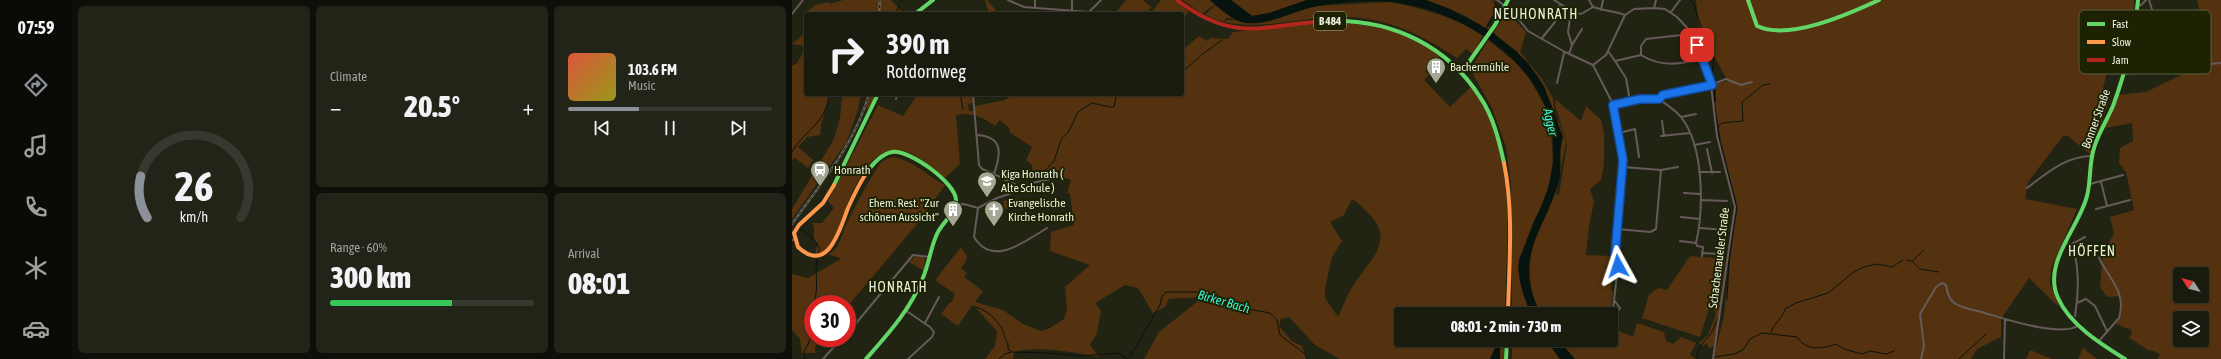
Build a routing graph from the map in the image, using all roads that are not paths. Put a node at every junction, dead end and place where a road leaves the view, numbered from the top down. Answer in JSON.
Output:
{"nodes":[{"id":1,"x":803,"y":0,"type":"edge"},
{"id":2,"x":933,"y":0,"type":"edge"},
{"id":3,"x":1008,"y":0,"type":"edge"},
{"id":4,"x":1035,"y":0,"type":"edge"},
{"id":5,"x":1072,"y":0,"type":"edge"},
{"id":6,"x":1101,"y":0,"type":"edge"},
{"id":7,"x":1177,"y":0,"type":"edge"},
{"id":8,"x":1497,"y":0,"type":"edge"},
{"id":9,"x":1508,"y":0,"type":"edge"},
{"id":10,"x":1554,"y":0,"type":"edge"},
{"id":11,"x":1589,"y":0,"type":"edge"},
{"id":12,"x":1602,"y":0,"type":"edge"},
{"id":13,"x":1656,"y":0,"type":"edge"},
{"id":14,"x":1680,"y":0,"type":"edge"},
{"id":15,"x":1748,"y":0,"type":"edge"},
{"id":16,"x":1879,"y":0,"type":"edge"},
{"id":17,"x":2138,"y":0,"type":"edge"},
{"id":18,"x":2146,"y":0,"type":"edge"},
{"id":19,"x":2149,"y":0,"type":"edge"},
{"id":20,"x":1560,"y":5,"type":"junction"},
{"id":21,"x":2138,"y":6,"type":"junction"},
{"id":22,"x":1505,"y":7,"type":"junction"},
{"id":23,"x":1593,"y":7,"type":"junction"},
{"id":24,"x":1035,"y":8,"type":"junction"},
{"id":25,"x":1654,"y":8,"type":"junction"},
{"id":26,"x":1072,"y":10,"type":"junction"},
{"id":27,"x":1601,"y":10,"type":"junction"},
{"id":28,"x":2137,"y":10,"type":"edge"},
{"id":29,"x":2152,"y":10,"type":"edge"},
{"id":30,"x":918,"y":12,"type":"edge"},
{"id":31,"x":1571,"y":12,"type":"junction"},
{"id":32,"x":1671,"y":12,"type":"junction"},
{"id":33,"x":792,"y":14,"type":"edge"},
{"id":34,"x":1625,"y":15,"type":"junction"},
{"id":35,"x":1582,"y":29,"type":"dead end"},
{"id":36,"x":1691,"y":32,"type":"junction"},
{"id":37,"x":1542,"y":38,"type":"junction"},
{"id":38,"x":1572,"y":45,"type":"junction"},
{"id":39,"x":1608,"y":51,"type":"junction"},
{"id":40,"x":1565,"y":52,"type":"junction"},
{"id":41,"x":1569,"y":54,"type":"junction"},
{"id":42,"x":1641,"y":55,"type":"junction"},
{"id":43,"x":1703,"y":59,"type":"junction"},
{"id":44,"x":1615,"y":61,"type":"junction"},
{"id":45,"x":2221,"y":63,"type":"edge"},
{"id":46,"x":2211,"y":64,"type":"edge"},
{"id":47,"x":1593,"y":65,"type":"junction"},
{"id":48,"x":1462,"y":72,"type":"junction"},
{"id":49,"x":2121,"y":74,"type":"edge"},
{"id":50,"x":1752,"y":82,"type":"dead end"},
{"id":51,"x":1557,"y":83,"type":"dead end"},
{"id":52,"x":1712,"y":85,"type":"junction"},
{"id":53,"x":877,"y":96,"type":"edge"},
{"id":54,"x":897,"y":96,"type":"edge"},
{"id":55,"x":973,"y":96,"type":"edge"},
{"id":56,"x":896,"y":99,"type":"dead end"},
{"id":57,"x":1659,"y":99,"type":"junction"},
{"id":58,"x":1630,"y":101,"type":"junction"},
{"id":59,"x":1613,"y":105,"type":"junction"},
{"id":60,"x":1696,"y":114,"type":"dead end"},
{"id":61,"x":1681,"y":117,"type":"junction"},
{"id":62,"x":1662,"y":121,"type":"dead end"},
{"id":63,"x":1619,"y":133,"type":"junction"},
{"id":64,"x":1690,"y":133,"type":"junction"},
{"id":65,"x":976,"y":135,"type":"junction"},
{"id":66,"x":1661,"y":136,"type":"dead end"},
{"id":67,"x":1665,"y":136,"type":"junction"},
{"id":68,"x":1710,"y":142,"type":"dead end"},
{"id":69,"x":1694,"y":145,"type":"junction"},
{"id":70,"x":1707,"y":149,"type":"dead end"},
{"id":71,"x":2092,"y":156,"type":"junction"},
{"id":72,"x":1639,"y":157,"type":"dead end"},
{"id":73,"x":1623,"y":167,"type":"junction"},
{"id":74,"x":1678,"y":167,"type":"dead end"},
{"id":75,"x":1661,"y":170,"type":"junction"},
{"id":76,"x":1699,"y":172,"type":"junction"},
{"id":77,"x":1720,"y":172,"type":"dead end"},
{"id":78,"x":1712,"y":173,"type":"junction"},
{"id":79,"x":994,"y":174,"type":"junction"},
{"id":80,"x":2123,"y":175,"type":"dead end"},
{"id":81,"x":1055,"y":178,"type":"dead end"},
{"id":82,"x":2101,"y":182,"type":"junction"},
{"id":83,"x":2090,"y":184,"type":"junction"},
{"id":84,"x":2027,"y":188,"type":"dead end"},
{"id":85,"x":1016,"y":191,"type":"junction"},
{"id":86,"x":1684,"y":193,"type":"dead end"},
{"id":87,"x":1700,"y":194,"type":"junction"},
{"id":88,"x":1701,"y":200,"type":"junction"},
{"id":89,"x":2130,"y":200,"type":"dead end"},
{"id":90,"x":1727,"y":202,"type":"dead end"},
{"id":91,"x":955,"y":205,"type":"junction"},
{"id":92,"x":2107,"y":206,"type":"junction"},
{"id":93,"x":978,"y":208,"type":"junction"},
{"id":94,"x":2096,"y":209,"type":"dead end"},
{"id":95,"x":1681,"y":217,"type":"dead end"},
{"id":96,"x":1700,"y":219,"type":"junction"},
{"id":97,"x":1047,"y":228,"type":"dead end"},
{"id":98,"x":1700,"y":228,"type":"junction"},
{"id":99,"x":1617,"y":229,"type":"junction"},
{"id":100,"x":1726,"y":230,"type":"dead end"},
{"id":101,"x":2084,"y":237,"type":"dead end"},
{"id":102,"x":792,"y":240,"type":"edge"},
{"id":103,"x":1680,"y":241,"type":"dead end"},
{"id":104,"x":1696,"y":243,"type":"junction"},
{"id":105,"x":2068,"y":243,"type":"junction"},
{"id":106,"x":2109,"y":246,"type":"dead end"},
{"id":107,"x":1720,"y":254,"type":"dead end"},
{"id":108,"x":930,"y":257,"type":"junction"},
{"id":109,"x":939,"y":298,"type":"dead end"},
{"id":110,"x":1614,"y":300,"type":"junction"},
{"id":111,"x":2077,"y":303,"type":"junction"},
{"id":112,"x":1508,"y":307,"type":"edge"},
{"id":113,"x":905,"y":310,"type":"junction"},
{"id":114,"x":2075,"y":316,"type":"dead end"},
{"id":115,"x":2005,"y":319,"type":"junction"},
{"id":116,"x":856,"y":323,"type":"edge"},
{"id":117,"x":925,"y":323,"type":"junction"},
{"id":118,"x":2079,"y":325,"type":"junction"},
{"id":119,"x":2107,"y":331,"type":"junction"},
{"id":120,"x":2098,"y":342,"type":"junction"},
{"id":121,"x":834,"y":347,"type":"edge"},
{"id":122,"x":1507,"y":347,"type":"edge"},
{"id":123,"x":823,"y":359,"type":"edge"},
{"id":124,"x":866,"y":359,"type":"edge"},
{"id":125,"x":908,"y":359,"type":"edge"},
{"id":126,"x":1506,"y":359,"type":"edge"},
{"id":127,"x":1713,"y":359,"type":"edge"},
{"id":128,"x":1921,"y":359,"type":"edge"},
{"id":129,"x":2004,"y":359,"type":"edge"},
{"id":130,"x":2125,"y":359,"type":"edge"}],
"edges":[{"from":1,"to":33,"type":"street"},
{"from":2,"to":30,"type":"street"},
{"from":3,"to":24,"type":"street"},
{"from":4,"to":24,"type":"street"},
{"from":5,"to":26,"type":"street"},
{"from":6,"to":26,"type":"street"},
{"from":7,"to":48,"type":"street","number":"B 484"},
{"from":8,"to":22,"type":"street"},
{"from":9,"to":22,"type":"street"},
{"from":10,"to":20,"type":"street"},
{"from":11,"to":23,"type":"street"},
{"from":12,"to":27,"type":"street"},
{"from":13,"to":25,"type":"street"},
{"from":14,"to":32,"type":"street"},
{"from":15,"to":16,"type":"street"},
{"from":17,"to":21,"type":"street","name":"Bonner Straße"},
{"from":18,"to":21,"type":"street"},
{"from":19,"to":29,"type":"street"},
{"from":20,"to":31,"type":"street"},
{"from":20,"to":37,"type":"street"},
{"from":21,"to":28,"type":"street","name":"Bonner Straße"},
{"from":22,"to":37,"type":"street"},
{"from":22,"to":48,"type":"street"},
{"from":23,"to":27,"type":"street"},
{"from":23,"to":31,"type":"street"},
{"from":24,"to":26,"type":"street"},
{"from":25,"to":32,"type":"street"},
{"from":25,"to":34,"type":"street"},
{"from":27,"to":34,"type":"street"},
{"from":31,"to":38,"type":"street"},
{"from":32,"to":36,"type":"street","name":"Schachenaueler Straße"},
{"from":34,"to":39,"type":"street"},
{"from":35,"to":38,"type":"street"},
{"from":36,"to":42,"type":"street"},
{"from":36,"to":43,"type":"street","name":"Schachenaueler Straße"},
{"from":37,"to":40,"type":"street"},
{"from":38,"to":41,"type":"street"},
{"from":39,"to":44,"type":"street"},
{"from":39,"to":47,"type":"street"},
{"from":40,"to":41,"type":"street"},
{"from":40,"to":51,"type":"street"},
{"from":41,"to":47,"type":"street"},
{"from":42,"to":43,"type":"street"},
{"from":42,"to":44,"type":"street"},
{"from":43,"to":52,"type":"street","name":"Schachenaueler Straße"},
{"from":44,"to":58,"type":"street"},
{"from":45,"to":46,"type":"street"},
{"from":47,"to":59,"type":"street"},
{"from":48,"to":112,"type":"street","number":"B 484"},
{"from":49,"to":71,"type":"street","name":"Bonner Straße"},
{"from":50,"to":52,"type":"street"},
{"from":52,"to":57,"type":"street"},
{"from":52,"to":127,"type":"street","name":"Schachenaueler Straße"},
{"from":53,"to":102,"type":"street"},
{"from":54,"to":56,"type":"street"},
{"from":55,"to":65,"type":"street"},
{"from":57,"to":58,"type":"street"},
{"from":57,"to":61,"type":"street"},
{"from":58,"to":59,"type":"street"},
{"from":59,"to":63,"type":"street"},
{"from":60,"to":61,"type":"street"},
{"from":61,"to":64,"type":"street"},
{"from":62,"to":67,"type":"street"},
{"from":63,"to":72,"type":"street"},
{"from":63,"to":73,"type":"street"},
{"from":64,"to":67,"type":"street"},
{"from":64,"to":69,"type":"street"},
{"from":65,"to":79,"type":"street"},
{"from":65,"to":79,"type":"street"},
{"from":66,"to":67,"type":"street"},
{"from":68,"to":69,"type":"street"},
{"from":69,"to":76,"type":"street"},
{"from":70,"to":78,"type":"street"},
{"from":71,"to":83,"type":"street","name":"Bonner Straße"},
{"from":71,"to":84,"type":"street"},
{"from":73,"to":75,"type":"street"},
{"from":73,"to":99,"type":"street"},
{"from":74,"to":75,"type":"street"},
{"from":75,"to":99,"type":"street"},
{"from":76,"to":78,"type":"street"},
{"from":76,"to":87,"type":"street"},
{"from":77,"to":78,"type":"street"},
{"from":79,"to":85,"type":"street"},
{"from":80,"to":82,"type":"street"},
{"from":81,"to":85,"type":"street"},
{"from":82,"to":83,"type":"street"},
{"from":82,"to":92,"type":"street"},
{"from":83,"to":105,"type":"street","name":"Bonner Straße"},
{"from":85,"to":93,"type":"street"},
{"from":86,"to":87,"type":"street"},
{"from":87,"to":88,"type":"street"},
{"from":88,"to":90,"type":"street"},
{"from":88,"to":96,"type":"street"},
{"from":89,"to":92,"type":"street"},
{"from":91,"to":93,"type":"street"},
{"from":91,"to":102,"type":"street"},
{"from":91,"to":108,"type":"street"},
{"from":92,"to":94,"type":"street"},
{"from":93,"to":97,"type":"street"},
{"from":95,"to":96,"type":"street"},
{"from":96,"to":98,"type":"street"},
{"from":98,"to":100,"type":"street"},
{"from":98,"to":104,"type":"street"},
{"from":99,"to":110,"type":"street"},
{"from":101,"to":105,"type":"street"},
{"from":103,"to":104,"type":"street"},
{"from":104,"to":107,"type":"street"},
{"from":105,"to":111,"type":"street"},
{"from":105,"to":118,"type":"street","name":"Bonner Straße"},
{"from":106,"to":119,"type":"street"},
{"from":108,"to":113,"type":"street"},
{"from":108,"to":116,"type":"street"},
{"from":109,"to":117,"type":"street"},
{"from":110,"to":110,"type":"street"},
{"from":111,"to":114,"type":"street"},
{"from":111,"to":119,"type":"street"},
{"from":113,"to":117,"type":"street"},
{"from":113,"to":124,"type":"street"},
{"from":115,"to":118,"type":"street"},
{"from":115,"to":128,"type":"street"},
{"from":115,"to":129,"type":"street"},
{"from":117,"to":125,"type":"street"},
{"from":118,"to":120,"type":"street","name":"Bonner Straße"},
{"from":119,"to":120,"type":"street"},
{"from":120,"to":130,"type":"street","name":"Bonner Straße"},
{"from":121,"to":123,"type":"street"},
{"from":122,"to":126,"type":"street"}]}
